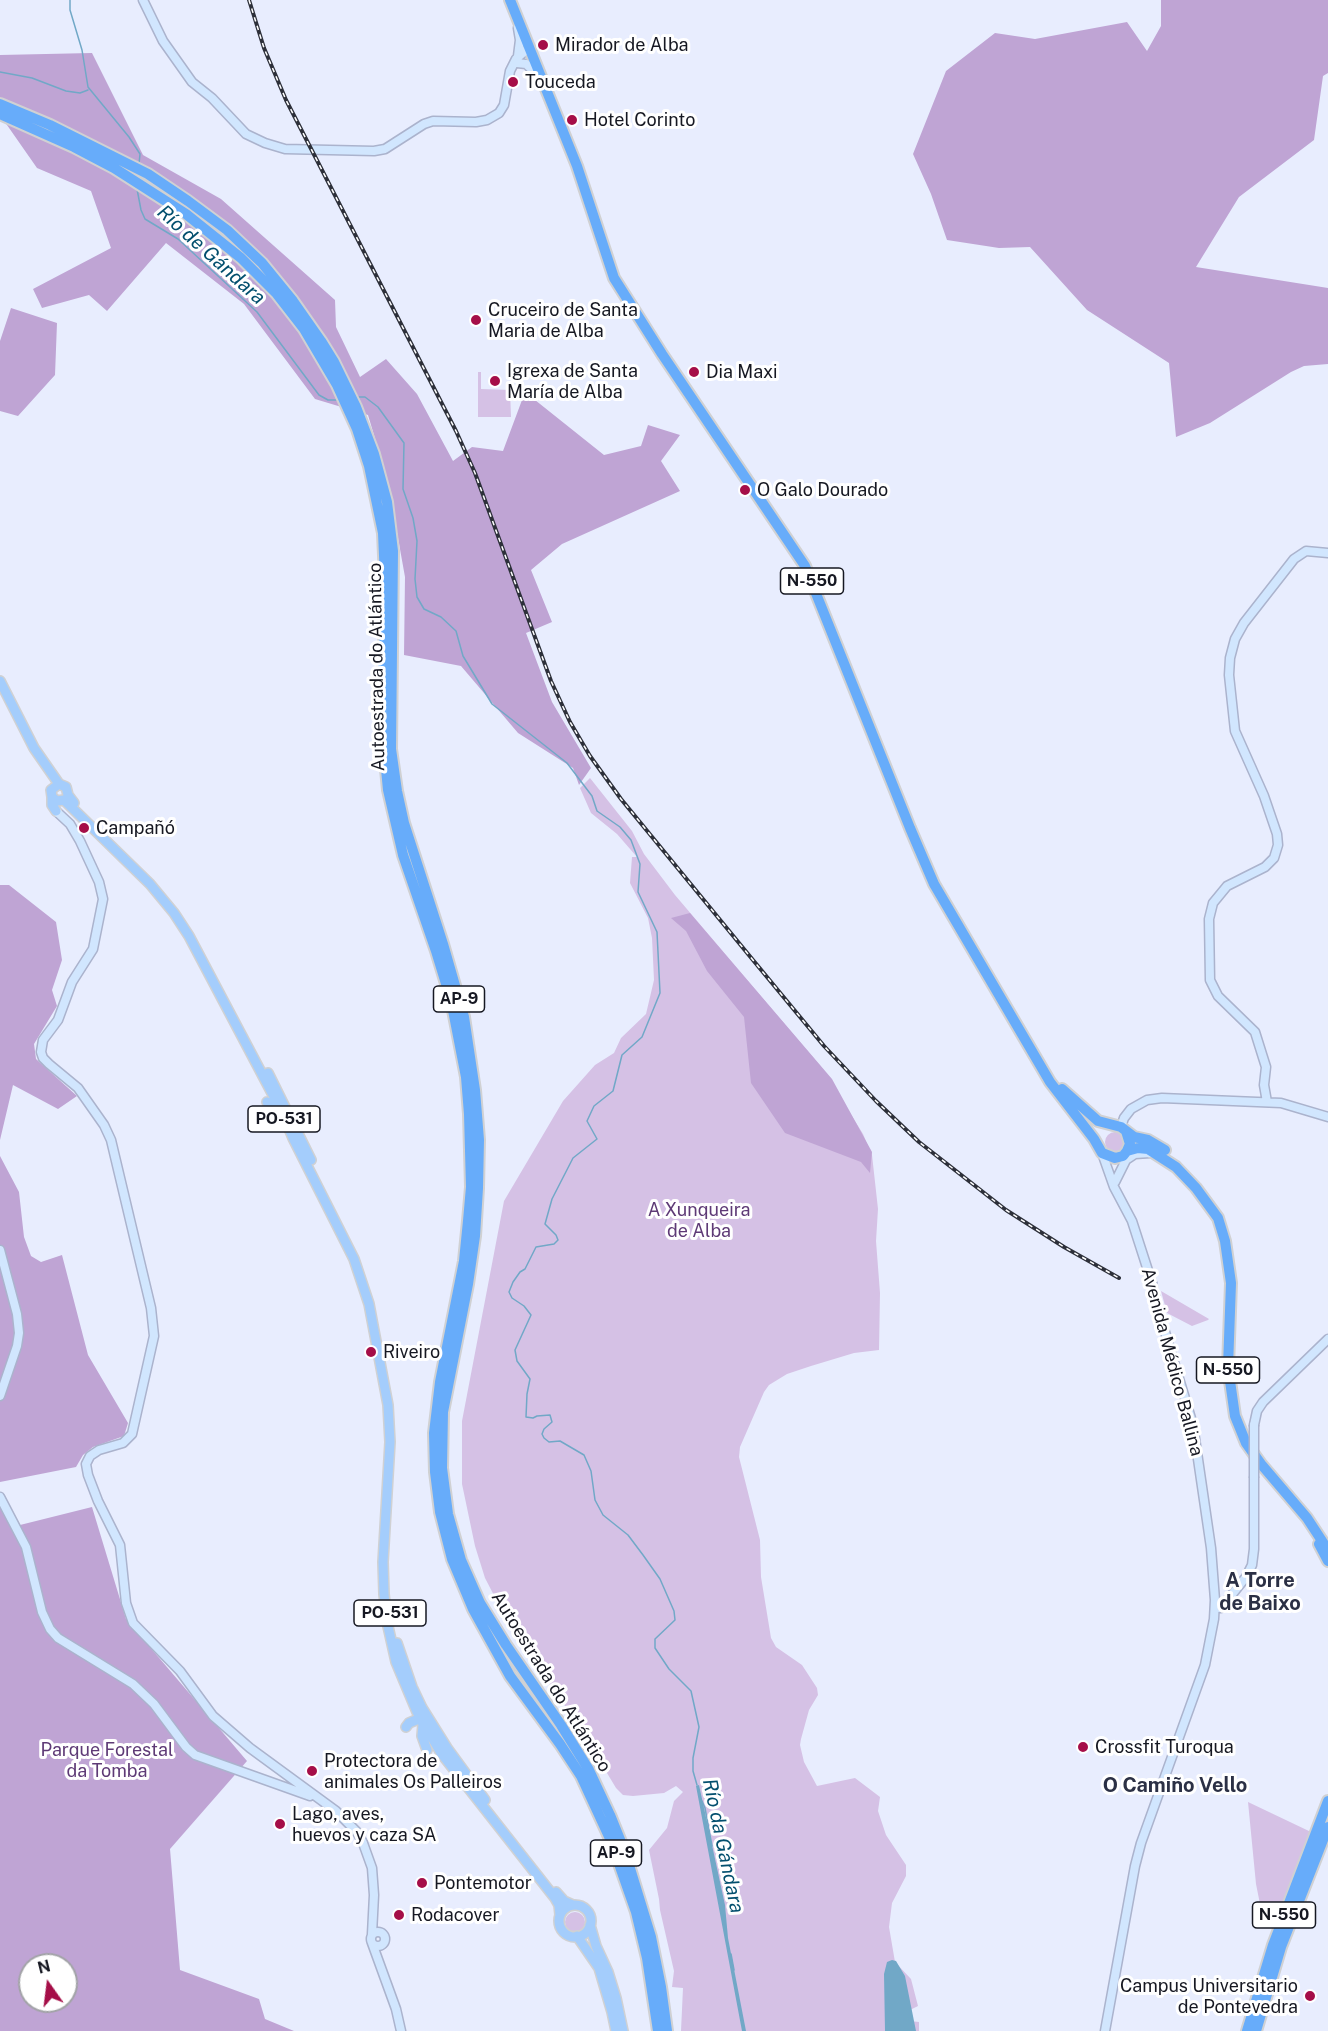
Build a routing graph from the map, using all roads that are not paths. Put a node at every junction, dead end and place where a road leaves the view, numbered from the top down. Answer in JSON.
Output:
{"nodes":[{"id":1,"x":143,"y":0,"type":"edge"},
{"id":2,"x":512,"y":0,"type":"edge"},
{"id":3,"x":520,"y":22,"type":"junction"},
{"id":4,"x":529,"y":51,"type":"junction"},
{"id":5,"x":518,"y":60,"type":"junction"},
{"id":6,"x":540,"y":74,"type":"junction"},
{"id":7,"x":0,"y":104,"type":"edge"},
{"id":8,"x":0,"y":114,"type":"edge"},
{"id":9,"x":1328,"y":553,"type":"edge"},
{"id":10,"x":0,"y":681,"type":"edge"},
{"id":11,"x":0,"y":688,"type":"edge"},
{"id":12,"x":58,"y":795,"type":"junction"},
{"id":13,"x":1036,"y":1054,"type":"junction"},
{"id":14,"x":263,"y":1066,"type":"junction"},
{"id":15,"x":1267,"y":1102,"type":"junction"},
{"id":16,"x":279,"y":1113,"type":"junction"},
{"id":17,"x":1328,"y":1117,"type":"edge"},
{"id":18,"x":1119,"y":1128,"type":"junction"},
{"id":19,"x":305,"y":1146,"type":"junction"},
{"id":20,"x":1100,"y":1150,"type":"junction"},
{"id":21,"x":1157,"y":1153,"type":"junction"},
{"id":22,"x":1124,"y":1154,"type":"junction"},
{"id":23,"x":1115,"y":1182,"type":"junction"},
{"id":24,"x":1117,"y":1192,"type":"junction"},
{"id":25,"x":1218,"y":1218,"type":"junction"},
{"id":26,"x":0,"y":1250,"type":"edge"},
{"id":27,"x":1328,"y":1339,"type":"edge"},
{"id":28,"x":0,"y":1396,"type":"edge"},
{"id":29,"x":0,"y":1497,"type":"edge"},
{"id":30,"x":1294,"y":1503,"type":"junction"},
{"id":31,"x":1328,"y":1550,"type":"edge"},
{"id":32,"x":1328,"y":1561,"type":"edge"},
{"id":33,"x":1215,"y":1608,"type":"junction"},
{"id":34,"x":405,"y":1667,"type":"junction"},
{"id":35,"x":407,"y":1693,"type":"junction"},
{"id":36,"x":424,"y":1723,"type":"junction"},
{"id":37,"x":250,"y":1749,"type":"junction"},
{"id":38,"x":427,"y":1750,"type":"dead end"},
{"id":39,"x":288,"y":1777,"type":"junction"},
{"id":40,"x":268,"y":1779,"type":"junction"},
{"id":41,"x":280,"y":1786,"type":"junction"},
{"id":42,"x":317,"y":1797,"type":"junction"},
{"id":43,"x":1328,"y":1801,"type":"edge"},
{"id":44,"x":1328,"y":1827,"type":"edge"},
{"id":45,"x":526,"y":1853,"type":"junction"},
{"id":46,"x":573,"y":1905,"type":"junction"},
{"id":47,"x":560,"y":1915,"type":"junction"},
{"id":48,"x":590,"y":1925,"type":"junction"},
{"id":49,"x":577,"y":1936,"type":"junction"},
{"id":50,"x":401,"y":2031,"type":"edge"},
{"id":51,"x":616,"y":2031,"type":"edge"},
{"id":52,"x":624,"y":2031,"type":"edge"},
{"id":53,"x":657,"y":2031,"type":"edge"},
{"id":54,"x":667,"y":2031,"type":"edge"},
{"id":55,"x":1105,"y":2031,"type":"edge"},
{"id":56,"x":1247,"y":2031,"type":"edge"},
{"id":57,"x":1256,"y":2031,"type":"edge"}],
"edges":[{"from":1,"to":5,"type":"street"},
{"from":2,"to":3,"type":"highway","number":"N-550"},
{"from":3,"to":4,"type":"highway","number":"N-550"},
{"from":3,"to":5,"type":"street"},
{"from":3,"to":6,"type":"highway","number":"N-550"},
{"from":4,"to":5,"type":"street"},
{"from":4,"to":6,"type":"highway","number":"N-550"},
{"from":5,"to":6,"type":"street"},
{"from":6,"to":13,"type":"highway","number":"N-550"},
{"from":7,"to":54,"type":"highway","name":"Autoestrada do Atlántico","number":"AP-9"},
{"from":8,"to":53,"type":"highway","name":"Autoestrada do Atlántico","number":"AP-9"},
{"from":9,"to":15,"type":"street"},
{"from":10,"to":12,"type":"main road","number":"PO-531"},
{"from":11,"to":12,"type":"main road"},
{"from":12,"to":14,"type":"main road","number":"PO-531"},
{"from":12,"to":16,"type":"main road","number":"PO-531"},
{"from":12,"to":37,"type":"street"},
{"from":13,"to":18,"type":"highway","number":"N-550"},
{"from":13,"to":20,"type":"highway","number":"N-550"},
{"from":14,"to":16,"type":"main road"},
{"from":14,"to":19,"type":"main road","number":"PO-531"},
{"from":15,"to":17,"type":"street"},
{"from":15,"to":18,"type":"street"},
{"from":16,"to":19,"type":"main road"},
{"from":16,"to":35,"type":"main road","number":"PO-531"},
{"from":18,"to":20,"type":"highway"},
{"from":18,"to":22,"type":"highway"},
{"from":18,"to":25,"type":"highway","number":"N-550"},
{"from":19,"to":34,"type":"main road","number":"PO-531"},
{"from":20,"to":22,"type":"highway"},
{"from":20,"to":24,"type":"street","name":"Avenida Médico Ballina"},
{"from":21,"to":22,"type":"highway"},
{"from":21,"to":23,"type":"street"},
{"from":21,"to":25,"type":"highway","number":"N-550"},
{"from":22,"to":23,"type":"street","name":"Avenida Médico Ballina"},
{"from":23,"to":24,"type":"street","name":"Avenida Médico Ballina"},
{"from":24,"to":33,"type":"street","name":"Avenida Médico Ballina","bridge":true},
{"from":25,"to":30,"type":"highway","number":"N-550"},
{"from":26,"to":28,"type":"street"},
{"from":27,"to":33,"type":"street","bridge":true},
{"from":29,"to":40,"type":"street"},
{"from":30,"to":31,"type":"highway","number":"N-550"},
{"from":30,"to":32,"type":"highway","number":"N-550"},
{"from":33,"to":55,"type":"street","name":"Avenida Médico Ballina"},
{"from":34,"to":36,"type":"main road"},
{"from":34,"to":45,"type":"main road","number":"PO-531"},
{"from":35,"to":36,"type":"main road","number":"PO-531"},
{"from":35,"to":36,"type":"main road"},
{"from":36,"to":38,"type":"main road"},
{"from":36,"to":45,"type":"main road"},
{"from":36,"to":47,"type":"main road","number":"PO-531"},
{"from":37,"to":39,"type":"street"},
{"from":37,"to":40,"type":"street"},
{"from":39,"to":40,"type":"street"},
{"from":39,"to":41,"type":"street"},
{"from":39,"to":42,"type":"street"},
{"from":40,"to":41,"type":"street"},
{"from":41,"to":42,"type":"street"},
{"from":42,"to":50,"type":"street"},
{"from":43,"to":56,"type":"highway","number":"N-550"},
{"from":44,"to":57,"type":"highway","number":"N-550"},
{"from":45,"to":46,"type":"main road","number":"PO-531"},
{"from":46,"to":47,"type":"main road"},
{"from":46,"to":48,"type":"main road","number":"PO-531"},
{"from":47,"to":49,"type":"main road","number":"PO-531"},
{"from":48,"to":49,"type":"main road"},
{"from":48,"to":52,"type":"main road","number":"PO-531"},
{"from":49,"to":51,"type":"main road","number":"PO-531"}]}
